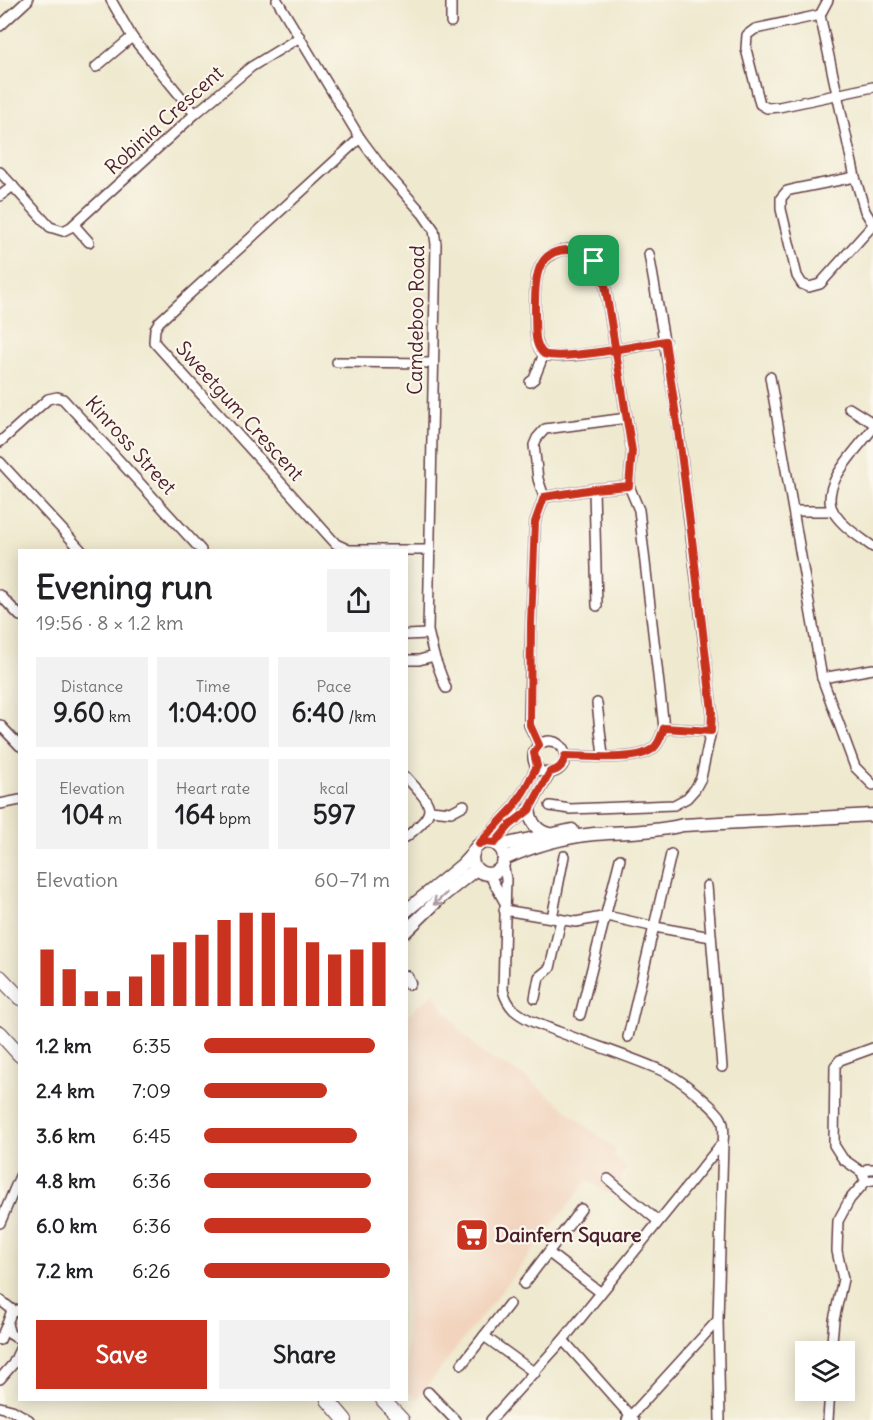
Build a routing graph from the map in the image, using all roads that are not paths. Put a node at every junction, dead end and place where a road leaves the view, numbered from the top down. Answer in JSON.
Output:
{"nodes":[{"id":1,"x":28,"y":0,"type":"edge"},
{"id":2,"x":111,"y":0,"type":"edge"},
{"id":3,"x":277,"y":0,"type":"edge"},
{"id":4,"x":451,"y":0,"type":"edge"},
{"id":5,"x":828,"y":0,"type":"edge"},
{"id":6,"x":820,"y":15,"type":"junction"},
{"id":7,"x":451,"y":22,"type":"dead end"},
{"id":8,"x":0,"y":26,"type":"edge"},
{"id":9,"x":132,"y":37,"type":"junction"},
{"id":10,"x":300,"y":37,"type":"junction"},
{"id":11,"x":96,"y":67,"type":"dead end"},
{"id":12,"x":873,"y":87,"type":"edge"},
{"id":13,"x":837,"y":93,"type":"junction"},
{"id":14,"x":195,"y":114,"type":"junction"},
{"id":15,"x":360,"y":138,"type":"junction"},
{"id":16,"x":0,"y":172,"type":"edge"},
{"id":17,"x":855,"y":177,"type":"junction"},
{"id":18,"x":13,"y":186,"type":"junction"},
{"id":19,"x":0,"y":196,"type":"edge"},
{"id":20,"x":74,"y":225,"type":"junction"},
{"id":21,"x":873,"y":225,"type":"edge"},
{"id":22,"x":89,"y":242,"type":"dead end"},
{"id":23,"x":649,"y":254,"type":"dead end"},
{"id":24,"x":665,"y":341,"type":"junction"},
{"id":25,"x":616,"y":349,"type":"junction"},
{"id":26,"x":544,"y":354,"type":"junction"},
{"id":27,"x":337,"y":362,"type":"dead end"},
{"id":28,"x":433,"y":363,"type":"junction"},
{"id":29,"x":770,"y":376,"type":"dead end"},
{"id":30,"x":530,"y":382,"type":"dead end"},
{"id":31,"x":849,"y":408,"type":"dead end"},
{"id":32,"x":627,"y":418,"type":"junction"},
{"id":33,"x":873,"y":423,"type":"edge"},
{"id":34,"x":873,"y":428,"type":"edge"},
{"id":35,"x":0,"y":442,"type":"edge"},
{"id":36,"x":0,"y":462,"type":"edge"},
{"id":37,"x":629,"y":486,"type":"junction"},
{"id":38,"x":594,"y":489,"type":"junction"},
{"id":39,"x":544,"y":497,"type":"junction"},
{"id":40,"x":794,"y":511,"type":"junction"},
{"id":41,"x":833,"y":511,"type":"junction"},
{"id":42,"x":873,"y":548,"type":"edge"},
{"id":43,"x":80,"y":549,"type":"edge"},
{"id":44,"x":200,"y":549,"type":"edge"},
{"id":45,"x":347,"y":549,"type":"edge"},
{"id":46,"x":408,"y":550,"type":"edge"},
{"id":47,"x":430,"y":550,"type":"junction"},
{"id":48,"x":0,"y":595,"type":"edge"},
{"id":49,"x":597,"y":606,"type":"dead end"},
{"id":50,"x":18,"y":614,"type":"edge"},
{"id":51,"x":429,"y":634,"type":"junction"},
{"id":52,"x":408,"y":635,"type":"edge"},
{"id":53,"x":434,"y":656,"type":"junction"},
{"id":54,"x":408,"y":660,"type":"edge"},
{"id":55,"x":873,"y":669,"type":"edge"},
{"id":56,"x":822,"y":678,"type":"junction"},
{"id":57,"x":446,"y":688,"type":"dead end"},
{"id":58,"x":597,"y":704,"type":"dead end"},
{"id":59,"x":0,"y":725,"type":"edge"},
{"id":60,"x":664,"y":728,"type":"junction"},
{"id":61,"x":711,"y":731,"type":"junction"},
{"id":62,"x":18,"y":744,"type":"edge"},
{"id":63,"x":539,"y":745,"type":"junction"},
{"id":64,"x":565,"y":756,"type":"junction"},
{"id":65,"x":603,"y":756,"type":"junction"},
{"id":66,"x":537,"y":766,"type":"junction"},
{"id":67,"x":550,"y":772,"type":"junction"},
{"id":68,"x":408,"y":779,"type":"edge"},
{"id":69,"x":873,"y":785,"type":"edge"},
{"id":70,"x":18,"y":800,"type":"edge"},
{"id":71,"x":0,"y":804,"type":"edge"},
{"id":72,"x":464,"y":805,"type":"dead end"},
{"id":73,"x":550,"y":806,"type":"dead end"},
{"id":74,"x":430,"y":810,"type":"junction"},
{"id":75,"x":529,"y":810,"type":"junction"},
{"id":76,"x":873,"y":815,"type":"edge"},
{"id":77,"x":683,"y":825,"type":"junction"},
{"id":78,"x":549,"y":834,"type":"junction"},
{"id":79,"x":408,"y":835,"type":"edge"},
{"id":80,"x":496,"y":845,"type":"junction"},
{"id":81,"x":476,"y":849,"type":"junction"},
{"id":82,"x":671,"y":854,"type":"dead end"},
{"id":83,"x":564,"y":856,"type":"dead end"},
{"id":84,"x":620,"y":859,"type":"dead end"},
{"id":85,"x":504,"y":861,"type":"junction"},
{"id":86,"x":476,"y":869,"type":"junction"},
{"id":87,"x":489,"y":874,"type":"junction"},
{"id":88,"x":707,"y":885,"type":"dead end"},
{"id":89,"x":504,"y":906,"type":"junction"},
{"id":90,"x":408,"y":909,"type":"edge"},
{"id":91,"x":607,"y":916,"type":"junction"},
{"id":92,"x":556,"y":919,"type":"junction"},
{"id":93,"x":418,"y":920,"type":"junction"},
{"id":94,"x":655,"y":927,"type":"junction"},
{"id":95,"x":408,"y":929,"type":"edge"},
{"id":96,"x":711,"y":937,"type":"junction"},
{"id":97,"x":408,"y":940,"type":"edge"},
{"id":98,"x":0,"y":977,"type":"edge"},
{"id":99,"x":18,"y":996,"type":"edge"},
{"id":100,"x":535,"y":998,"type":"dead end"},
{"id":101,"x":580,"y":1015,"type":"dead end"},
{"id":102,"x":0,"y":1033,"type":"edge"},
{"id":103,"x":628,"y":1038,"type":"dead end"},
{"id":104,"x":873,"y":1048,"type":"edge"},
{"id":105,"x":18,"y":1053,"type":"edge"},
{"id":106,"x":722,"y":1067,"type":"dead end"},
{"id":107,"x":723,"y":1142,"type":"junction"},
{"id":108,"x":873,"y":1169,"type":"edge"},
{"id":109,"x":867,"y":1178,"type":"edge"},
{"id":110,"x":608,"y":1179,"type":"dead end"},
{"id":111,"x":18,"y":1181,"type":"edge"},
{"id":112,"x":581,"y":1209,"type":"dead end"},
{"id":113,"x":658,"y":1221,"type":"junction"},
{"id":114,"x":0,"y":1223,"type":"edge"},
{"id":115,"x":549,"y":1253,"type":"junction"},
{"id":116,"x":524,"y":1284,"type":"dead end"},
{"id":117,"x":600,"y":1292,"type":"junction"},
{"id":118,"x":0,"y":1300,"type":"edge"},
{"id":119,"x":509,"y":1304,"type":"dead end"},
{"id":120,"x":17,"y":1310,"type":"edge"},
{"id":121,"x":4,"y":1320,"type":"edge"},
{"id":122,"x":718,"y":1320,"type":"junction"},
{"id":123,"x":484,"y":1336,"type":"junction"},
{"id":124,"x":18,"y":1339,"type":"edge"},
{"id":125,"x":0,"y":1340,"type":"edge"},
{"id":126,"x":563,"y":1340,"type":"junction"},
{"id":127,"x":832,"y":1341,"type":"edge"},
{"id":128,"x":18,"y":1353,"type":"edge"},
{"id":129,"x":462,"y":1364,"type":"dead end"},
{"id":130,"x":535,"y":1373,"type":"junction"},
{"id":131,"x":0,"y":1379,"type":"edge"},
{"id":132,"x":428,"y":1392,"type":"dead end"},
{"id":133,"x":329,"y":1401,"type":"edge"},
{"id":134,"x":384,"y":1401,"type":"edge"},
{"id":135,"x":829,"y":1401,"type":"edge"},
{"id":136,"x":0,"y":1407,"type":"edge"},
{"id":137,"x":631,"y":1419,"type":"edge"},
{"id":138,"x":28,"y":1420,"type":"edge"},
{"id":139,"x":345,"y":1420,"type":"edge"},
{"id":140,"x":402,"y":1420,"type":"edge"},
{"id":141,"x":454,"y":1420,"type":"edge"},
{"id":142,"x":491,"y":1420,"type":"edge"},
{"id":143,"x":720,"y":1420,"type":"edge"},
{"id":144,"x":828,"y":1420,"type":"edge"}],
"edges":[{"from":1,"to":8,"type":"street"},
{"from":2,"to":9,"type":"street"},
{"from":3,"to":10,"type":"street","name":"Camdeboo Road"},
{"from":4,"to":7,"type":"street"},
{"from":5,"to":6,"type":"street"},
{"from":6,"to":13,"type":"street"},
{"from":6,"to":13,"type":"street"},
{"from":9,"to":11,"type":"street"},
{"from":9,"to":14,"type":"street"},
{"from":10,"to":14,"type":"street","name":"Robinia Crescent"},
{"from":10,"to":15,"type":"street","name":"Camdeboo Road"},
{"from":12,"to":13,"type":"street"},
{"from":13,"to":17,"type":"street"},
{"from":14,"to":20,"type":"street","name":"Robinia Crescent"},
{"from":15,"to":28,"type":"street","name":"Camdeboo Road"},
{"from":15,"to":45,"type":"street","name":"Sweetgum Crescent"},
{"from":16,"to":18,"type":"street"},
{"from":17,"to":21,"type":"street"},
{"from":17,"to":21,"type":"street"},
{"from":18,"to":19,"type":"street"},
{"from":18,"to":20,"type":"street","name":"Robinia Crescent"},
{"from":20,"to":22,"type":"street"},
{"from":23,"to":24,"type":"street"},
{"from":24,"to":25,"type":"street"},
{"from":24,"to":61,"type":"street"},
{"from":25,"to":26,"type":"street"},
{"from":25,"to":26,"type":"street"},
{"from":25,"to":32,"type":"street"},
{"from":26,"to":30,"type":"street"},
{"from":27,"to":28,"type":"street"},
{"from":28,"to":47,"type":"street","name":"Camdeboo Road"},
{"from":29,"to":40,"type":"street"},
{"from":31,"to":33,"type":"street"},
{"from":32,"to":37,"type":"street"},
{"from":32,"to":39,"type":"street"},
{"from":34,"to":41,"type":"street"},
{"from":35,"to":44,"type":"street","name":"Kinross Street"},
{"from":36,"to":43,"type":"street"},
{"from":37,"to":38,"type":"street"},
{"from":37,"to":60,"type":"street"},
{"from":38,"to":39,"type":"street"},
{"from":38,"to":49,"type":"street"},
{"from":39,"to":63,"type":"street"},
{"from":40,"to":41,"type":"street"},
{"from":40,"to":56,"type":"street"},
{"from":41,"to":42,"type":"street"},
{"from":46,"to":47,"type":"street","name":"Sweetgum Crescent"},
{"from":47,"to":51,"type":"street","name":"Camdeboo Road"},
{"from":48,"to":50,"type":"street"},
{"from":51,"to":52,"type":"street"},
{"from":51,"to":53,"type":"street","name":"Camdeboo Road"},
{"from":53,"to":54,"type":"street"},
{"from":53,"to":57,"type":"street","name":"Camdeboo Road"},
{"from":55,"to":56,"type":"street"},
{"from":56,"to":69,"type":"street"},
{"from":58,"to":65,"type":"street"},
{"from":59,"to":62,"type":"street"},
{"from":60,"to":61,"type":"street"},
{"from":60,"to":65,"type":"street"},
{"from":61,"to":73,"type":"street"},
{"from":63,"to":64,"type":"street"},
{"from":63,"to":66,"type":"street"},
{"from":64,"to":65,"type":"street"},
{"from":64,"to":67,"type":"street"},
{"from":66,"to":67,"type":"street"},
{"from":66,"to":81,"type":"street"},
{"from":67,"to":75,"type":"street"},
{"from":68,"to":74,"type":"street"},
{"from":70,"to":71,"type":"street"},
{"from":72,"to":74,"type":"street"},
{"from":74,"to":79,"type":"street"},
{"from":75,"to":78,"type":"street"},
{"from":75,"to":80,"type":"street"},
{"from":76,"to":77,"type":"street"},
{"from":77,"to":78,"type":"street"},
{"from":77,"to":85,"type":"street"},
{"from":78,"to":80,"type":"street"},
{"from":80,"to":81,"type":"street"},
{"from":80,"to":85,"type":"street"},
{"from":81,"to":86,"type":"street"},
{"from":81,"to":90,"type":"street"},
{"from":82,"to":94,"type":"street"},
{"from":83,"to":92,"type":"street"},
{"from":84,"to":91,"type":"street"},
{"from":85,"to":87,"type":"street"},
{"from":85,"to":89,"type":"street"},
{"from":86,"to":87,"type":"street"},
{"from":86,"to":93,"type":"street","one_way":true},
{"from":87,"to":89,"type":"street"},
{"from":88,"to":96,"type":"street"},
{"from":89,"to":92,"type":"street"},
{"from":89,"to":107,"type":"street"},
{"from":91,"to":92,"type":"street"},
{"from":91,"to":94,"type":"street"},
{"from":91,"to":101,"type":"street"},
{"from":92,"to":100,"type":"street"},
{"from":93,"to":95,"type":"street"},
{"from":93,"to":97,"type":"street"},
{"from":94,"to":96,"type":"street"},
{"from":94,"to":103,"type":"street"},
{"from":96,"to":106,"type":"street"},
{"from":98,"to":99,"type":"main road"},
{"from":102,"to":105,"type":"main road"},
{"from":104,"to":109,"type":"street"},
{"from":107,"to":113,"type":"street"},
{"from":107,"to":122,"type":"street"},
{"from":108,"to":109,"type":"street"},
{"from":109,"to":127,"type":"street"},
{"from":110,"to":113,"type":"street"},
{"from":111,"to":114,"type":"street"},
{"from":112,"to":115,"type":"street"},
{"from":113,"to":117,"type":"street"},
{"from":115,"to":116,"type":"street"},
{"from":115,"to":117,"type":"street"},
{"from":117,"to":126,"type":"street"},
{"from":118,"to":120,"type":"street"},
{"from":119,"to":123,"type":"street"},
{"from":120,"to":121,"type":"street"},
{"from":121,"to":124,"type":"street"},
{"from":121,"to":125,"type":"street"},
{"from":122,"to":137,"type":"street"},
{"from":122,"to":143,"type":"street"},
{"from":123,"to":129,"type":"street"},
{"from":123,"to":130,"type":"street"},
{"from":126,"to":130,"type":"street"},
{"from":126,"to":137,"type":"street"},
{"from":128,"to":131,"type":"street"},
{"from":130,"to":142,"type":"street"},
{"from":132,"to":141,"type":"street"},
{"from":133,"to":139,"type":"main road"},
{"from":134,"to":140,"type":"main road"},
{"from":135,"to":144,"type":"street"},
{"from":136,"to":138,"type":"street"}]}
